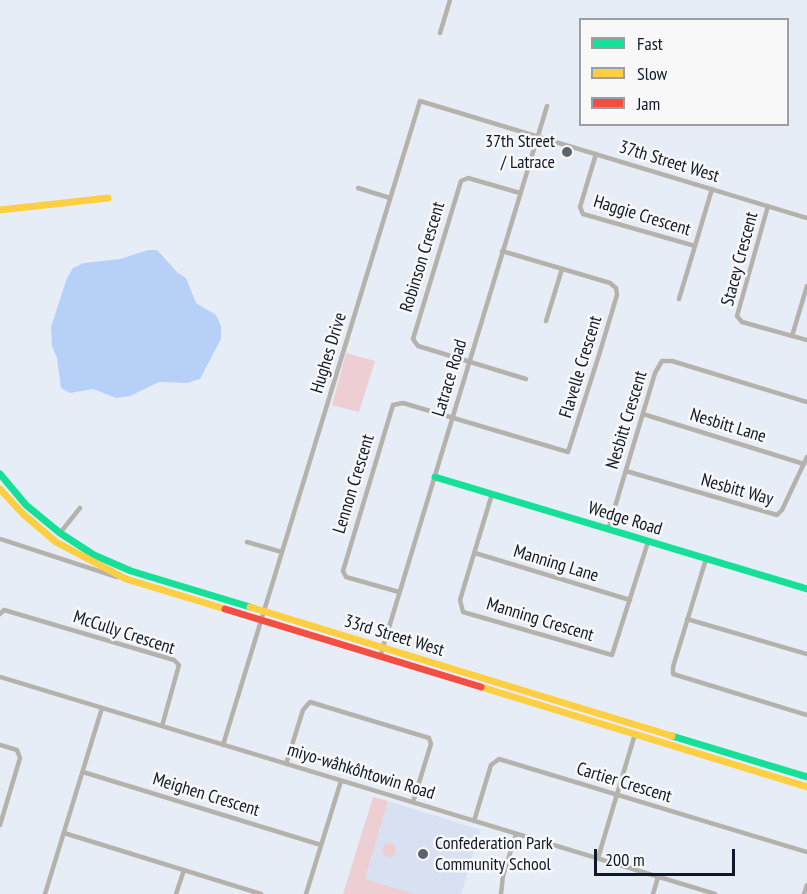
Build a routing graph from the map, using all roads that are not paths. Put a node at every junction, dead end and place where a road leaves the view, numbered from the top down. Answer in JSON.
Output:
{"nodes":[{"id":1,"x":450,"y":0,"type":"edge"},
{"id":2,"x":440,"y":33,"type":"dead end"},
{"id":3,"x":420,"y":100,"type":"joint"},
{"id":4,"x":547,"y":106,"type":"dead end"},
{"id":5,"x":538,"y":136,"type":"junction"},
{"id":6,"x":596,"y":154,"type":"junction"},
{"id":7,"x":358,"y":188,"type":"dead end"},
{"id":8,"x":712,"y":189,"type":"junction"},
{"id":9,"x":519,"y":193,"type":"junction"},
{"id":10,"x":108,"y":198,"type":"dead end"},
{"id":11,"x":390,"y":198,"type":"junction"},
{"id":12,"x":768,"y":206,"type":"junction"},
{"id":13,"x":1,"y":209,"type":"edge"},
{"id":14,"x":807,"y":218,"type":"edge"},
{"id":15,"x":695,"y":246,"type":"junction"},
{"id":16,"x":502,"y":251,"type":"junction"},
{"id":17,"x":562,"y":269,"type":"junction"},
{"id":18,"x":807,"y":286,"type":"edge"},
{"id":19,"x":679,"y":299,"type":"dead end"},
{"id":20,"x":546,"y":321,"type":"dead end"},
{"id":21,"x":792,"y":336,"type":"junction"},
{"id":22,"x":807,"y":340,"type":"edge"},
{"id":23,"x":469,"y":362,"type":"junction"},
{"id":24,"x":526,"y":379,"type":"dead end"},
{"id":25,"x":807,"y":402,"type":"edge"},
{"id":26,"x":643,"y":414,"type":"junction"},
{"id":27,"x":452,"y":418,"type":"junction"},
{"id":28,"x":807,"y":457,"type":"edge"},
{"id":29,"x":804,"y":464,"type":"junction"},
{"id":30,"x":626,"y":471,"type":"junction"},
{"id":31,"x":0,"y":474,"type":"edge"},
{"id":32,"x":435,"y":477,"type":"junction"},
{"id":33,"x":0,"y":489,"type":"edge"},
{"id":34,"x":492,"y":494,"type":"junction"},
{"id":35,"x":80,"y":508,"type":"dead end"},
{"id":36,"x":608,"y":530,"type":"junction"},
{"id":37,"x":60,"y":533,"type":"junction"},
{"id":38,"x":0,"y":539,"type":"edge"},
{"id":39,"x":247,"y":542,"type":"dead end"},
{"id":40,"x":648,"y":542,"type":"junction"},
{"id":41,"x":282,"y":552,"type":"junction"},
{"id":42,"x":475,"y":553,"type":"junction"},
{"id":43,"x":706,"y":560,"type":"junction"},
{"id":44,"x":126,"y":579,"type":"junction"},
{"id":45,"x":807,"y":590,"type":"edge"},
{"id":46,"x":399,"y":592,"type":"junction"},
{"id":47,"x":630,"y":600,"type":"junction"},
{"id":48,"x":0,"y":614,"type":"edge"},
{"id":49,"x":262,"y":616,"type":"junction"},
{"id":50,"x":687,"y":619,"type":"junction"},
{"id":51,"x":382,"y":648,"type":"junction"},
{"id":52,"x":807,"y":654,"type":"edge"},
{"id":53,"x":380,"y":657,"type":"junction"},
{"id":54,"x":0,"y":677,"type":"edge"},
{"id":55,"x":102,"y":708,"type":"junction"},
{"id":56,"x":807,"y":715,"type":"edge"},
{"id":57,"x":162,"y":726,"type":"junction"},
{"id":58,"x":638,"y":726,"type":"junction"},
{"id":59,"x":635,"y":735,"type":"junction"},
{"id":60,"x":0,"y":745,"type":"edge"},
{"id":61,"x":223,"y":745,"type":"junction"},
{"id":62,"x":286,"y":764,"type":"junction"},
{"id":63,"x":83,"y":772,"type":"junction"},
{"id":64,"x":807,"y":777,"type":"edge"},
{"id":65,"x":340,"y":781,"type":"junction"},
{"id":66,"x":807,"y":787,"type":"edge"},
{"id":67,"x":617,"y":795,"type":"junction"},
{"id":68,"x":413,"y":802,"type":"junction"},
{"id":69,"x":474,"y":821,"type":"junction"},
{"id":70,"x":0,"y":825,"type":"edge"},
{"id":71,"x":64,"y":833,"type":"junction"},
{"id":72,"x":516,"y":834,"type":"junction"},
{"id":73,"x":321,"y":845,"type":"junction"},
{"id":74,"x":807,"y":852,"type":"edge"},
{"id":75,"x":598,"y":858,"type":"junction"},
{"id":76,"x":184,"y":870,"type":"junction"},
{"id":77,"x":658,"y":877,"type":"junction"},
{"id":78,"x":807,"y":885,"type":"edge"},
{"id":79,"x":45,"y":894,"type":"edge"},
{"id":80,"x":176,"y":894,"type":"edge"},
{"id":81,"x":261,"y":894,"type":"edge"},
{"id":82,"x":306,"y":894,"type":"edge"},
{"id":83,"x":501,"y":894,"type":"edge"},
{"id":84,"x":652,"y":894,"type":"edge"},
{"id":85,"x":715,"y":894,"type":"edge"},
{"id":86,"x":804,"y":894,"type":"edge"}],
"edges":[{"from":1,"to":2,"type":"street"},
{"from":3,"to":5,"type":"street","name":"37th Street West"},
{"from":3,"to":11,"type":"street","name":"Hughes Drive"},
{"from":4,"to":5,"type":"street","name":"Latrace Road"},
{"from":5,"to":6,"type":"street","name":"37th Street West"},
{"from":5,"to":9,"type":"street","name":"Latrace Road"},
{"from":6,"to":8,"type":"street","name":"37th Street West"},
{"from":6,"to":15,"type":"street","name":"Haggie Crescent"},
{"from":7,"to":11,"type":"street"},
{"from":8,"to":12,"type":"street","name":"37th Street West"},
{"from":8,"to":15,"type":"street","name":"Haggie Crescent"},
{"from":9,"to":16,"type":"street","name":"Latrace Road"},
{"from":9,"to":23,"type":"street","name":"Robinson Crescent"},
{"from":10,"to":13,"type":"main road"},
{"from":11,"to":41,"type":"street","name":"Hughes Drive"},
{"from":12,"to":14,"type":"street","name":"37th Street West"},
{"from":12,"to":21,"type":"street","name":"Stacey Crescent"},
{"from":15,"to":19,"type":"street"},
{"from":16,"to":17,"type":"street","name":"Flavelle Crescent"},
{"from":16,"to":23,"type":"street","name":"Latrace Road"},
{"from":17,"to":20,"type":"street"},
{"from":17,"to":27,"type":"street","name":"Flavelle Crescent"},
{"from":18,"to":21,"type":"street"},
{"from":21,"to":22,"type":"street","name":"Stacey Crescent"},
{"from":23,"to":24,"type":"street"},
{"from":23,"to":27,"type":"street","name":"Latrace Road"},
{"from":25,"to":26,"type":"street","name":"Nesbitt Crescent"},
{"from":26,"to":29,"type":"street","name":"Nesbitt Lane"},
{"from":26,"to":30,"type":"street","name":"Nesbitt Crescent"},
{"from":27,"to":32,"type":"street","name":"Latrace Road"},
{"from":27,"to":46,"type":"street","name":"Lennon Crescent"},
{"from":28,"to":29,"type":"street","name":"Nesbitt Way"},
{"from":29,"to":30,"type":"street","name":"Nesbitt Way"},
{"from":30,"to":36,"type":"street","name":"Nesbitt Crescent"},
{"from":31,"to":37,"type":"main road","name":"33rd Street West"},
{"from":32,"to":34,"type":"main road","name":"Wedge Road"},
{"from":32,"to":46,"type":"street","name":"Latrace Road"},
{"from":33,"to":44,"type":"main road","name":"33rd Street West"},
{"from":34,"to":36,"type":"main road","name":"Wedge Road"},
{"from":34,"to":42,"type":"street","name":"Manning Crescent"},
{"from":35,"to":37,"type":"street"},
{"from":36,"to":40,"type":"main road","name":"Wedge Road"},
{"from":37,"to":49,"type":"main road","name":"33rd Street West"},
{"from":38,"to":44,"type":"street","name":"33rd Street West"},
{"from":39,"to":41,"type":"street"},
{"from":40,"to":43,"type":"main road","name":"Wedge Road"},
{"from":40,"to":47,"type":"street","name":"Manning Crescent"},
{"from":41,"to":49,"type":"street","name":"Hughes Drive"},
{"from":42,"to":47,"type":"street","name":"Manning Lane"},
{"from":42,"to":47,"type":"street","name":"Manning Crescent"},
{"from":43,"to":45,"type":"main road","name":"Wedge Road"},
{"from":43,"to":50,"type":"street"},
{"from":44,"to":49,"type":"main road","name":"33rd Street West"},
{"from":46,"to":51,"type":"street","name":"Latrace Road"},
{"from":48,"to":57,"type":"street","name":"McCully Crescent"},
{"from":49,"to":51,"type":"main road","name":"33rd Street West"},
{"from":49,"to":53,"type":"main road","name":"33rd Street West"},
{"from":49,"to":61,"type":"street","name":"Hughes Drive"},
{"from":50,"to":52,"type":"street"},
{"from":50,"to":56,"type":"street"},
{"from":51,"to":53,"type":"street","name":"Latrace Road"},
{"from":51,"to":58,"type":"main road","name":"33rd Street West"},
{"from":53,"to":59,"type":"main road","name":"33rd Street West"},
{"from":54,"to":55,"type":"street","name":"miyo-wâhkôhtowin Road"},
{"from":55,"to":57,"type":"street","name":"miyo-wâhkôhtowin Road"},
{"from":55,"to":63,"type":"street"},
{"from":57,"to":61,"type":"street","name":"miyo-wâhkôhtowin Road"},
{"from":58,"to":59,"type":"street"},
{"from":58,"to":64,"type":"main road","name":"33rd Street West"},
{"from":59,"to":66,"type":"main road","name":"33rd Street West"},
{"from":59,"to":67,"type":"street"},
{"from":60,"to":70,"type":"street"},
{"from":61,"to":62,"type":"street","name":"miyo-wâhkôhtowin Road"},
{"from":62,"to":65,"type":"street","name":"miyo-wâhkôhtowin Road"},
{"from":62,"to":68,"type":"street"},
{"from":63,"to":71,"type":"street"},
{"from":63,"to":73,"type":"street","name":"Meighen Crescent"},
{"from":65,"to":68,"type":"street","name":"miyo-wâhkôhtowin Road"},
{"from":65,"to":73,"type":"street"},
{"from":67,"to":69,"type":"street","name":"Cartier Crescent"},
{"from":67,"to":74,"type":"street","name":"Cartier Crescent"},
{"from":67,"to":75,"type":"street"},
{"from":68,"to":69,"type":"street","name":"miyo-wâhkôhtowin Road"},
{"from":69,"to":72,"type":"street","name":"miyo-wâhkôhtowin Road"},
{"from":71,"to":76,"type":"street"},
{"from":71,"to":79,"type":"street"},
{"from":72,"to":75,"type":"street","name":"miyo-wâhkôhtowin Road"},
{"from":72,"to":83,"type":"street"},
{"from":73,"to":82,"type":"street"},
{"from":75,"to":77,"type":"street","name":"miyo-wâhkôhtowin Road"},
{"from":76,"to":80,"type":"street"},
{"from":76,"to":81,"type":"street"},
{"from":77,"to":84,"type":"street"},
{"from":77,"to":85,"type":"street","name":"miyo-wâhkôhtowin Road"},
{"from":78,"to":86,"type":"street"}]}
